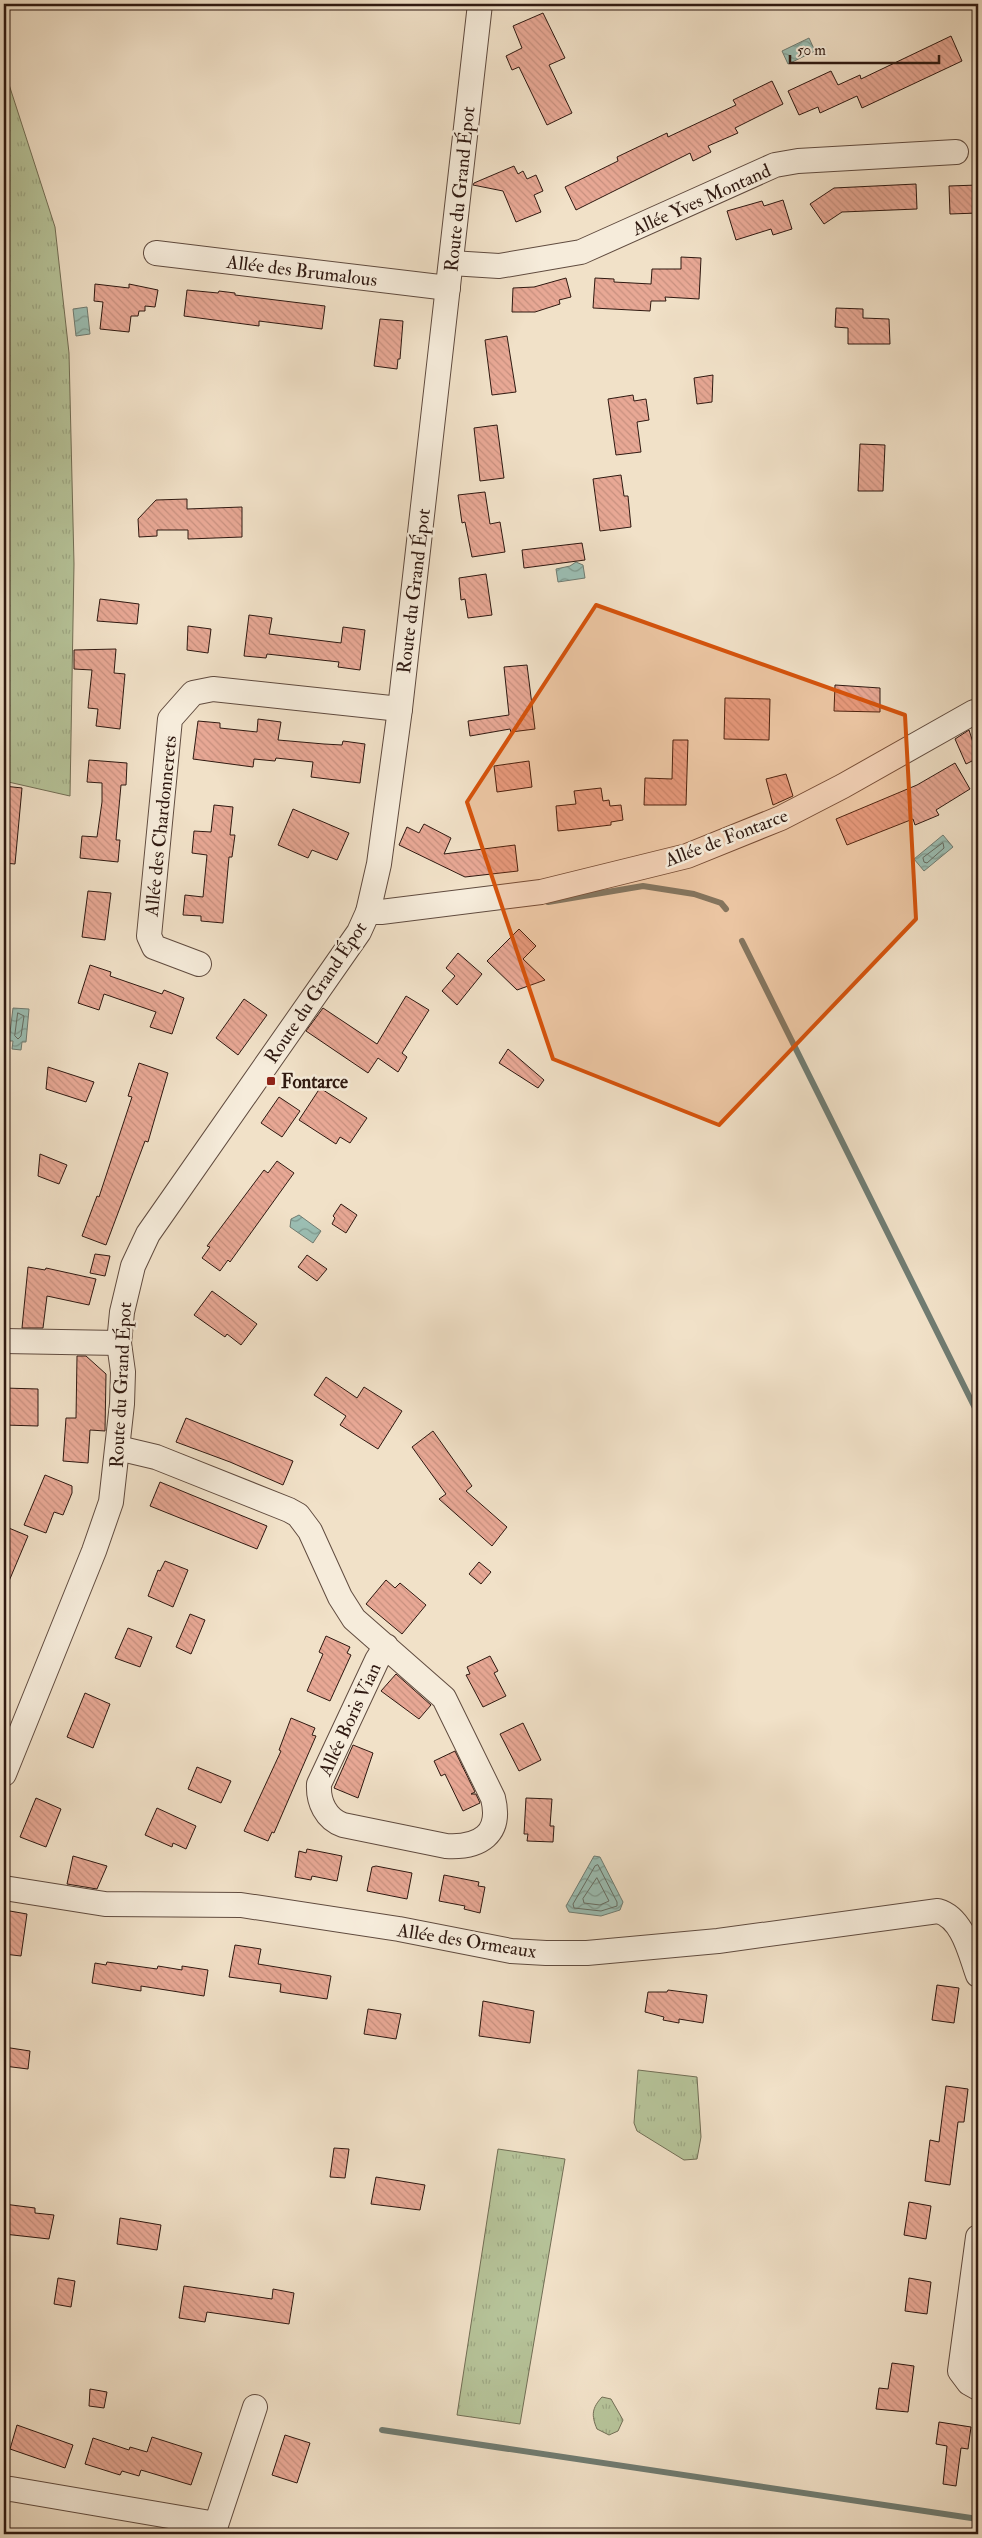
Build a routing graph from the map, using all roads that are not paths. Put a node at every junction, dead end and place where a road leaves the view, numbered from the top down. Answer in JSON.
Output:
{"nodes":[{"id":1,"x":480,"y":4,"type":"edge"},
{"id":2,"x":956,"y":152,"type":"dead end"},
{"id":3,"x":156,"y":253,"type":"dead end"},
{"id":4,"x":451,"y":263,"type":"junction"},
{"id":5,"x":448,"y":288,"type":"junction"},
{"id":6,"x":400,"y":709,"type":"junction"},
{"id":7,"x":974,"y":712,"type":"dead end"},
{"id":8,"x":368,"y":912,"type":"junction"},
{"id":9,"x":199,"y":964,"type":"dead end"},
{"id":10,"x":4,"y":1340,"type":"edge"},
{"id":11,"x":119,"y":1343,"type":"junction"},
{"id":12,"x":118,"y":1448,"type":"junction"},
{"id":13,"x":386,"y":1646,"type":"junction"},
{"id":14,"x":4,"y":1774,"type":"edge"},
{"id":15,"x":4,"y":1888,"type":"edge"},
{"id":16,"x":978,"y":1975,"type":"edge"},
{"id":17,"x":978,"y":2237,"type":"edge"},
{"id":18,"x":978,"y":2388,"type":"edge"},
{"id":19,"x":254,"y":2407,"type":"dead end"},
{"id":20,"x":4,"y":2490,"type":"edge"},
{"id":21,"x":215,"y":2529,"type":"edge"}],
"edges":[{"from":1,"to":4,"type":"street","name":"Route du Grand Épot"},
{"from":2,"to":4,"type":"street","name":"Allée Yves Montand"},
{"from":3,"to":5,"type":"street","name":"Allée des Brumalous"},
{"from":4,"to":5,"type":"street","name":"Route du Grand Épot"},
{"from":5,"to":6,"type":"street","name":"Route du Grand Épot"},
{"from":6,"to":8,"type":"street","name":"Route du Grand Épot"},
{"from":6,"to":9,"type":"street","name":"Allée des Chardonnerets"},
{"from":7,"to":8,"type":"street","name":"Allée de Fontarce"},
{"from":8,"to":11,"type":"street","name":"Route du Grand Épot"},
{"from":10,"to":11,"type":"street"},
{"from":11,"to":12,"type":"street","name":"Route du Grand Épot"},
{"from":12,"to":13,"type":"street","name":"Allée Boris Vian"},
{"from":12,"to":14,"type":"street","name":"Route du Grand Épot"},
{"from":13,"to":13,"type":"street","name":"Allée Boris Vian"},
{"from":15,"to":16,"type":"street","name":"Allée des Ormeaux"},
{"from":17,"to":18,"type":"street"},
{"from":19,"to":21,"type":"street"},
{"from":20,"to":21,"type":"street"}]}
